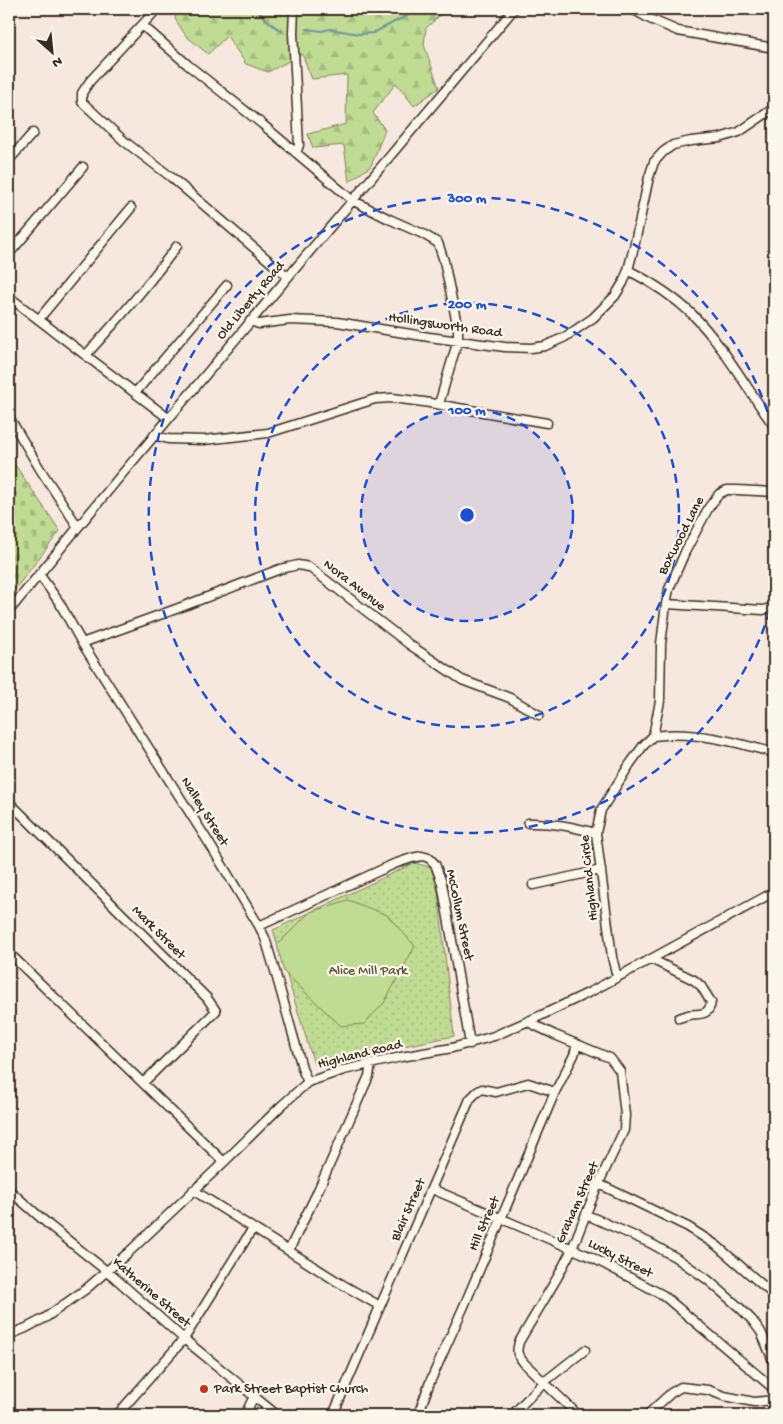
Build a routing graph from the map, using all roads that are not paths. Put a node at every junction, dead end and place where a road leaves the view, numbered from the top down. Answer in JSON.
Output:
{"nodes":[{"id":1,"x":157,"y":9,"type":"edge"},
{"id":2,"x":294,"y":9,"type":"edge"},
{"id":3,"x":514,"y":9,"type":"edge"},
{"id":4,"x":632,"y":9,"type":"edge"},
{"id":5,"x":142,"y":25,"type":"junction"},
{"id":6,"x":774,"y":48,"type":"edge"},
{"id":7,"x":774,"y":108,"type":"edge"},
{"id":8,"x":33,"y":132,"type":"dead end"},
{"id":9,"x":296,"y":153,"type":"junction"},
{"id":10,"x":9,"y":160,"type":"edge"},
{"id":11,"x":83,"y":167,"type":"dead end"},
{"id":12,"x":352,"y":200,"type":"junction"},
{"id":13,"x":131,"y":208,"type":"dead end"},
{"id":14,"x":177,"y":246,"type":"dead end"},
{"id":15,"x":9,"y":254,"type":"edge"},
{"id":16,"x":628,"y":270,"type":"junction"},
{"id":17,"x":288,"y":277,"type":"junction"},
{"id":18,"x":227,"y":285,"type":"dead end"},
{"id":19,"x":9,"y":296,"type":"edge"},
{"id":20,"x":39,"y":319,"type":"junction"},
{"id":21,"x":250,"y":321,"type":"junction"},
{"id":22,"x":458,"y":340,"type":"junction"},
{"id":23,"x":86,"y":355,"type":"junction"},
{"id":24,"x":135,"y":393,"type":"junction"},
{"id":25,"x":439,"y":404,"type":"junction"},
{"id":26,"x":9,"y":417,"type":"edge"},
{"id":27,"x":168,"y":418,"type":"junction"},
{"id":28,"x":546,"y":423,"type":"dead end"},
{"id":29,"x":774,"y":426,"type":"edge"},
{"id":30,"x":154,"y":435,"type":"junction"},
{"id":31,"x":774,"y":492,"type":"edge"},
{"id":32,"x":78,"y":527,"type":"junction"},
{"id":33,"x":39,"y":574,"type":"junction"},
{"id":34,"x":666,"y":604,"type":"junction"},
{"id":35,"x":774,"y":607,"type":"edge"},
{"id":36,"x":9,"y":611,"type":"edge"},
{"id":37,"x":82,"y":643,"type":"junction"},
{"id":38,"x":539,"y":715,"type":"dead end"},
{"id":39,"x":653,"y":736,"type":"junction"},
{"id":40,"x":774,"y":753,"type":"edge"},
{"id":41,"x":9,"y":802,"type":"edge"},
{"id":42,"x":528,"y":823,"type":"dead end"},
{"id":43,"x":596,"y":833,"type":"junction"},
{"id":44,"x":601,"y":870,"type":"junction"},
{"id":45,"x":533,"y":885,"type":"dead end"},
{"id":46,"x":774,"y":892,"type":"edge"},
{"id":47,"x":259,"y":926,"type":"junction"},
{"id":48,"x":9,"y":953,"type":"edge"},
{"id":49,"x":651,"y":959,"type":"junction"},
{"id":50,"x":617,"y":977,"type":"junction"},
{"id":51,"x":679,"y":1018,"type":"dead end"},
{"id":52,"x":528,"y":1022,"type":"junction"},
{"id":53,"x":470,"y":1044,"type":"junction"},
{"id":54,"x":577,"y":1044,"type":"junction"},
{"id":55,"x":371,"y":1064,"type":"junction"},
{"id":56,"x":308,"y":1082,"type":"junction"},
{"id":57,"x":143,"y":1083,"type":"junction"},
{"id":58,"x":555,"y":1092,"type":"junction"},
{"id":59,"x":224,"y":1162,"type":"junction"},
{"id":60,"x":599,"y":1184,"type":"junction"},
{"id":61,"x":432,"y":1189,"type":"junction"},
{"id":62,"x":9,"y":1190,"type":"edge"},
{"id":63,"x":193,"y":1190,"type":"junction"},
{"id":64,"x":587,"y":1215,"type":"junction"},
{"id":65,"x":502,"y":1219,"type":"junction"},
{"id":66,"x":253,"y":1228,"type":"junction"},
{"id":67,"x":572,"y":1249,"type":"junction"},
{"id":68,"x":289,"y":1250,"type":"junction"},
{"id":69,"x":107,"y":1271,"type":"junction"},
{"id":70,"x":774,"y":1295,"type":"edge"},
{"id":71,"x":380,"y":1306,"type":"junction"},
{"id":72,"x":9,"y":1335,"type":"edge"},
{"id":73,"x":184,"y":1339,"type":"junction"},
{"id":74,"x":585,"y":1350,"type":"dead end"},
{"id":75,"x":774,"y":1363,"type":"edge"},
{"id":76,"x":544,"y":1382,"type":"junction"},
{"id":77,"x":774,"y":1389,"type":"edge"},
{"id":78,"x":254,"y":1396,"type":"junction"},
{"id":79,"x":774,"y":1400,"type":"edge"},
{"id":80,"x":117,"y":1415,"type":"edge"},
{"id":81,"x":245,"y":1415,"type":"edge"},
{"id":82,"x":277,"y":1415,"type":"edge"},
{"id":83,"x":333,"y":1415,"type":"edge"},
{"id":84,"x":418,"y":1415,"type":"edge"},
{"id":85,"x":512,"y":1415,"type":"edge"},
{"id":86,"x":578,"y":1415,"type":"edge"},
{"id":87,"x":647,"y":1415,"type":"edge"}],
"edges":[{"from":1,"to":5,"type":"street"},
{"from":2,"to":9,"type":"street"},
{"from":3,"to":12,"type":"street","name":"Old Liberty Road"},
{"from":4,"to":6,"type":"street"},
{"from":5,"to":9,"type":"street"},
{"from":5,"to":17,"type":"street"},
{"from":7,"to":16,"type":"street","name":"Hollingsworth Road"},
{"from":8,"to":10,"type":"street"},
{"from":9,"to":12,"type":"street"},
{"from":11,"to":15,"type":"street"},
{"from":12,"to":17,"type":"street","name":"Old Liberty Road"},
{"from":12,"to":22,"type":"street"},
{"from":13,"to":20,"type":"street"},
{"from":14,"to":23,"type":"street"},
{"from":16,"to":22,"type":"street","name":"Hollingsworth Road"},
{"from":16,"to":29,"type":"street"},
{"from":17,"to":21,"type":"street","name":"Old Liberty Road"},
{"from":18,"to":24,"type":"street"},
{"from":19,"to":20,"type":"street"},
{"from":20,"to":23,"type":"street"},
{"from":21,"to":22,"type":"street","name":"Hollingsworth Road"},
{"from":21,"to":27,"type":"street","name":"Old Liberty Road"},
{"from":22,"to":25,"type":"street"},
{"from":23,"to":24,"type":"street"},
{"from":24,"to":27,"type":"street"},
{"from":25,"to":28,"type":"street"},
{"from":25,"to":30,"type":"street"},
{"from":26,"to":32,"type":"street"},
{"from":27,"to":30,"type":"street","name":"Old Liberty Road"},
{"from":30,"to":32,"type":"street","name":"Old Liberty Road"},
{"from":31,"to":34,"type":"street","name":"Boxwood Lane"},
{"from":32,"to":33,"type":"street","name":"Old Liberty Road"},
{"from":33,"to":36,"type":"street","name":"Old Liberty Road"},
{"from":33,"to":37,"type":"street","name":"Nalley Street"},
{"from":34,"to":35,"type":"street"},
{"from":34,"to":39,"type":"street","name":"Boxwood Lane"},
{"from":37,"to":38,"type":"street","name":"Nora Avenue"},
{"from":37,"to":47,"type":"street","name":"Nalley Street"},
{"from":39,"to":40,"type":"street"},
{"from":39,"to":43,"type":"street","name":"Highland Circle"},
{"from":41,"to":57,"type":"street","name":"Mark Street"},
{"from":42,"to":43,"type":"street"},
{"from":43,"to":44,"type":"street","name":"Highland Circle"},
{"from":44,"to":45,"type":"street"},
{"from":44,"to":50,"type":"street","name":"Highland Circle"},
{"from":46,"to":49,"type":"street","name":"Highland Road"},
{"from":47,"to":53,"type":"street","name":"McCollum Street"},
{"from":47,"to":56,"type":"street","name":"Nalley Street"},
{"from":48,"to":57,"type":"street"},
{"from":49,"to":50,"type":"street","name":"Highland Road"},
{"from":49,"to":51,"type":"street"},
{"from":50,"to":52,"type":"street","name":"Highland Road"},
{"from":52,"to":53,"type":"street","name":"Highland Road"},
{"from":52,"to":54,"type":"street","name":"Graham Street"},
{"from":53,"to":55,"type":"street","name":"Highland Road"},
{"from":54,"to":58,"type":"street","name":"Hill Street"},
{"from":54,"to":60,"type":"street","name":"Graham Street"},
{"from":55,"to":56,"type":"street","name":"Highland Road"},
{"from":55,"to":68,"type":"street"},
{"from":56,"to":59,"type":"street","name":"Highland Road"},
{"from":57,"to":59,"type":"street"},
{"from":58,"to":61,"type":"street","name":"Blair Street"},
{"from":58,"to":65,"type":"street","name":"Hill Street"},
{"from":59,"to":63,"type":"street","name":"Highland Road"},
{"from":60,"to":64,"type":"street","name":"Graham Street"},
{"from":60,"to":70,"type":"street"},
{"from":61,"to":65,"type":"street","name":"Lucky Street"},
{"from":61,"to":71,"type":"street","name":"Blair Street"},
{"from":62,"to":69,"type":"street","name":"Katherine Street"},
{"from":63,"to":66,"type":"street"},
{"from":63,"to":69,"type":"street","name":"Highland Road"},
{"from":64,"to":67,"type":"street","name":"Graham Street"},
{"from":64,"to":75,"type":"street"},
{"from":65,"to":67,"type":"street","name":"Lucky Street"},
{"from":65,"to":84,"type":"street","name":"Hill Street"},
{"from":66,"to":68,"type":"street"},
{"from":66,"to":73,"type":"street"},
{"from":67,"to":76,"type":"street","name":"Graham Street"},
{"from":67,"to":77,"type":"street","name":"Lucky Street"},
{"from":68,"to":71,"type":"street"},
{"from":69,"to":72,"type":"street","name":"Highland Road"},
{"from":69,"to":73,"type":"street","name":"Katherine Street"},
{"from":71,"to":83,"type":"street","name":"Blair Street"},
{"from":73,"to":78,"type":"street","name":"Katherine Street"},
{"from":73,"to":80,"type":"street"},
{"from":74,"to":76,"type":"street"},
{"from":76,"to":85,"type":"street"},
{"from":76,"to":86,"type":"street","name":"Graham Street"},
{"from":78,"to":81,"type":"street"},
{"from":78,"to":82,"type":"street","name":"Katherine Street"},
{"from":79,"to":87,"type":"street"}]}
